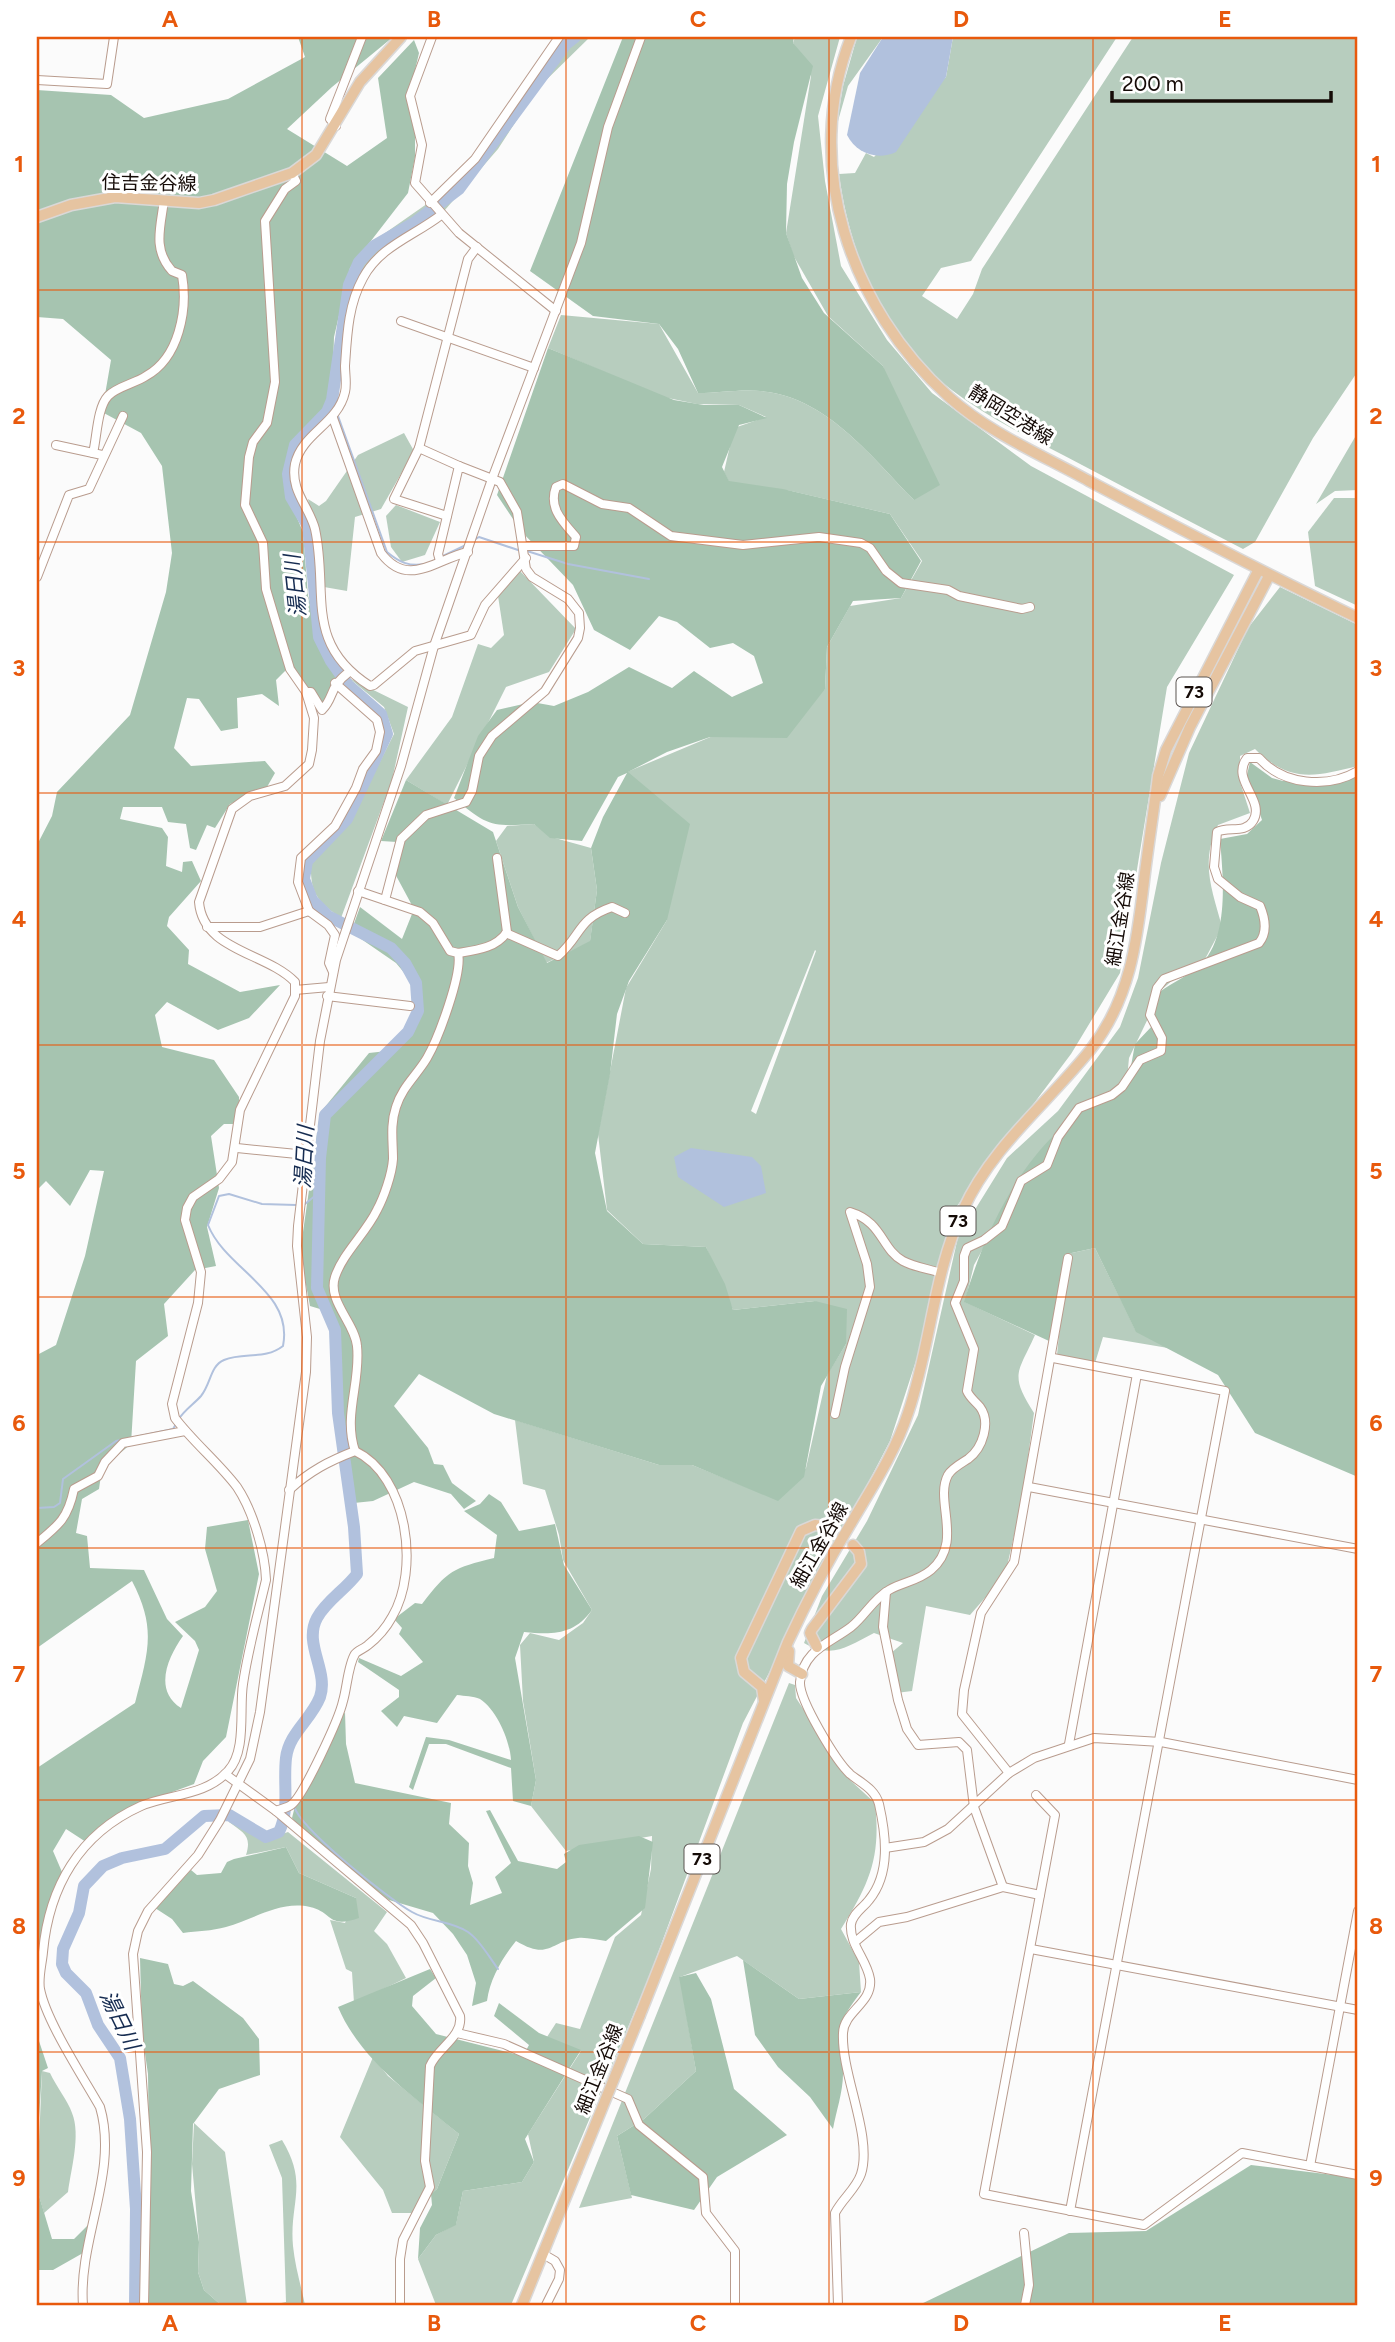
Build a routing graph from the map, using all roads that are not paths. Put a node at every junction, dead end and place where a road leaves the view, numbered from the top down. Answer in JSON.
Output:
{"nodes":[{"id":1,"x":114,"y":37,"type":"edge"},
{"id":2,"x":362,"y":37,"type":"edge"},
{"id":3,"x":401,"y":37,"type":"edge"},
{"id":4,"x":432,"y":37,"type":"edge"},
{"id":5,"x":559,"y":37,"type":"edge"},
{"id":6,"x":641,"y":37,"type":"edge"},
{"id":7,"x":851,"y":37,"type":"edge"},
{"id":8,"x":37,"y":80,"type":"edge"},
{"id":9,"x":336,"y":126,"type":"junction"},
{"id":10,"x":292,"y":173,"type":"junction"},
{"id":11,"x":164,"y":200,"type":"junction"},
{"id":12,"x":430,"y":203,"type":"junction"},
{"id":13,"x":440,"y":215,"type":"junction"},
{"id":14,"x":37,"y":217,"type":"edge"},
{"id":15,"x":477,"y":247,"type":"junction"},
{"id":16,"x":556,"y":311,"type":"junction"},
{"id":17,"x":401,"y":321,"type":"dead end"},
{"id":18,"x":448,"y":337,"type":"junction"},
{"id":19,"x":534,"y":368,"type":"junction"},
{"id":20,"x":123,"y":416,"type":"dead end"},
{"id":21,"x":333,"y":418,"type":"junction"},
{"id":22,"x":56,"y":445,"type":"dead end"},
{"id":23,"x":419,"y":447,"type":"junction"},
{"id":24,"x":98,"y":454,"type":"junction"},
{"id":25,"x":459,"y":466,"type":"junction"},
{"id":26,"x":492,"y":478,"type":"junction"},
{"id":27,"x":447,"y":516,"type":"junction"},
{"id":28,"x":525,"y":546,"type":"junction"},
{"id":29,"x":468,"y":552,"type":"junction"},
{"id":30,"x":526,"y":558,"type":"junction"},
{"id":31,"x":440,"y":561,"type":"junction"},
{"id":32,"x":1264,"y":573,"type":"junction"},
{"id":33,"x":37,"y":577,"type":"edge"},
{"id":34,"x":1030,"y":607,"type":"dead end"},
{"id":35,"x":1358,"y":618,"type":"edge"},
{"id":36,"x":434,"y":646,"type":"junction"},
{"id":37,"x":349,"y":672,"type":"junction"},
{"id":38,"x":335,"y":683,"type":"junction"},
{"id":39,"x":306,"y":692,"type":"junction"},
{"id":40,"x":1358,"y":771,"type":"edge"},
{"id":41,"x":497,"y":858,"type":"dead end"},
{"id":42,"x":357,"y":894,"type":"junction"},
{"id":43,"x":385,"y":900,"type":"junction"},
{"id":44,"x":309,"y":911,"type":"junction"},
{"id":45,"x":625,"y":913,"type":"dead end"},
{"id":46,"x":207,"y":927,"type":"junction"},
{"id":47,"x":506,"y":933,"type":"junction"},
{"id":48,"x":458,"y":953,"type":"junction"},
{"id":49,"x":333,"y":972,"type":"junction"},
{"id":50,"x":295,"y":990,"type":"junction"},
{"id":51,"x":328,"y":991,"type":"junction"},
{"id":52,"x":410,"y":1006,"type":"dead end"},
{"id":53,"x":237,"y":1147,"type":"junction"},
{"id":54,"x":307,"y":1155,"type":"junction"},
{"id":55,"x":1068,"y":1258,"type":"dead end"},
{"id":56,"x":941,"y":1273,"type":"junction"},
{"id":57,"x":1053,"y":1358,"type":"junction"},
{"id":58,"x":1137,"y":1374,"type":"junction"},
{"id":59,"x":835,"y":1414,"type":"dead end"},
{"id":60,"x":184,"y":1431,"type":"junction"},
{"id":61,"x":355,"y":1451,"type":"junction"},
{"id":62,"x":1029,"y":1488,"type":"junction"},
{"id":63,"x":289,"y":1490,"type":"junction"},
{"id":64,"x":1114,"y":1503,"type":"junction"},
{"id":65,"x":1201,"y":1520,"type":"junction"},
{"id":66,"x":825,"y":1527,"type":"dead end"},
{"id":67,"x":37,"y":1543,"type":"edge"},
{"id":68,"x":853,"y":1545,"type":"dead end"},
{"id":69,"x":1358,"y":1549,"type":"edge"},
{"id":70,"x":886,"y":1592,"type":"junction"},
{"id":71,"x":788,"y":1642,"type":"junction"},
{"id":72,"x":817,"y":1647,"type":"junction"},
{"id":73,"x":779,"y":1665,"type":"junction"},
{"id":74,"x":802,"y":1674,"type":"junction"},
{"id":75,"x":757,"y":1680,"type":"junction"},
{"id":76,"x":771,"y":1685,"type":"junction"},
{"id":77,"x":764,"y":1704,"type":"junction"},
{"id":78,"x":1160,"y":1742,"type":"junction"},
{"id":79,"x":1069,"y":1744,"type":"junction"},
{"id":80,"x":1009,"y":1773,"type":"junction"},
{"id":81,"x":225,"y":1774,"type":"junction"},
{"id":82,"x":1358,"y":1780,"type":"edge"},
{"id":83,"x":241,"y":1783,"type":"junction"},
{"id":84,"x":1036,"y":1795,"type":"dead end"},
{"id":85,"x":974,"y":1807,"type":"junction"},
{"id":86,"x":276,"y":1811,"type":"junction"},
{"id":87,"x":885,"y":1848,"type":"junction"},
{"id":88,"x":1003,"y":1887,"type":"junction"},
{"id":89,"x":1040,"y":1895,"type":"junction"},
{"id":90,"x":1358,"y":1910,"type":"edge"},
{"id":91,"x":855,"y":1942,"type":"junction"},
{"id":92,"x":1031,"y":1949,"type":"junction"},
{"id":93,"x":1118,"y":1964,"type":"junction"},
{"id":94,"x":1340,"y":2006,"type":"junction"},
{"id":95,"x":46,"y":2008,"type":"junction"},
{"id":96,"x":1358,"y":2010,"type":"edge"},
{"id":97,"x":37,"y":2013,"type":"edge"},
{"id":98,"x":457,"y":2033,"type":"junction"},
{"id":99,"x":1310,"y":2166,"type":"junction"},
{"id":100,"x":1358,"y":2175,"type":"edge"},
{"id":101,"x":1070,"y":2211,"type":"junction"},
{"id":102,"x":1024,"y":2233,"type":"dead end"},
{"id":103,"x":543,"y":2254,"type":"junction"},
{"id":104,"x":83,"y":2305,"type":"edge"},
{"id":105,"x":144,"y":2305,"type":"edge"},
{"id":106,"x":400,"y":2305,"type":"edge"},
{"id":107,"x":522,"y":2305,"type":"edge"},
{"id":108,"x":546,"y":2305,"type":"edge"},
{"id":109,"x":736,"y":2305,"type":"edge"},
{"id":110,"x":838,"y":2305,"type":"edge"},
{"id":111,"x":1025,"y":2305,"type":"edge"}],
"edges":[{"from":1,"to":8,"type":"street"},
{"from":2,"to":9,"type":"street"},
{"from":3,"to":9,"type":"main road","name":"住吉金谷線"},
{"from":4,"to":12,"type":"street"},
{"from":5,"to":12,"type":"street"},
{"from":6,"to":16,"type":"street"},
{"from":7,"to":32,"type":"main road","name":"静岡空港線"},
{"from":9,"to":10,"type":"main road","name":"住吉金谷線"},
{"from":10,"to":11,"type":"main road","name":"住吉金谷線"},
{"from":10,"to":39,"type":"street"},
{"from":11,"to":14,"type":"main road","name":"住吉金谷線"},
{"from":11,"to":24,"type":"street"},
{"from":12,"to":13,"type":"street"},
{"from":13,"to":15,"type":"street"},
{"from":13,"to":21,"type":"street"},
{"from":15,"to":16,"type":"street"},
{"from":15,"to":18,"type":"street"},
{"from":16,"to":19,"type":"street"},
{"from":17,"to":18,"type":"street"},
{"from":18,"to":19,"type":"street"},
{"from":18,"to":23,"type":"street"},
{"from":19,"to":26,"type":"street"},
{"from":20,"to":24,"type":"street"},
{"from":21,"to":31,"type":"street"},
{"from":21,"to":37,"type":"street"},
{"from":22,"to":24,"type":"street"},
{"from":23,"to":25,"type":"street"},
{"from":23,"to":27,"type":"street"},
{"from":24,"to":33,"type":"street"},
{"from":25,"to":26,"type":"street"},
{"from":25,"to":27,"type":"street"},
{"from":26,"to":28,"type":"street"},
{"from":26,"to":29,"type":"street"},
{"from":27,"to":31,"type":"street"},
{"from":28,"to":30,"type":"street"},
{"from":28,"to":34,"type":"street"},
{"from":29,"to":31,"type":"street"},
{"from":29,"to":36,"type":"street"},
{"from":30,"to":36,"type":"street"},
{"from":30,"to":43,"type":"street"},
{"from":32,"to":35,"type":"main road"},
{"from":32,"to":56,"type":"main road","name":"細江金谷線","number":"73"},
{"from":36,"to":37,"type":"street"},
{"from":36,"to":42,"type":"street"},
{"from":37,"to":38,"type":"street"},
{"from":38,"to":39,"type":"street"},
{"from":38,"to":44,"type":"street"},
{"from":39,"to":46,"type":"street"},
{"from":40,"to":70,"type":"street"},
{"from":41,"to":47,"type":"street"},
{"from":42,"to":43,"type":"street"},
{"from":42,"to":49,"type":"street"},
{"from":43,"to":48,"type":"street"},
{"from":44,"to":46,"type":"street"},
{"from":44,"to":49,"type":"street"},
{"from":45,"to":47,"type":"street"},
{"from":46,"to":50,"type":"street"},
{"from":47,"to":48,"type":"street"},
{"from":48,"to":61,"type":"street"},
{"from":49,"to":51,"type":"street"},
{"from":50,"to":51,"type":"street"},
{"from":50,"to":53,"type":"street"},
{"from":51,"to":52,"type":"street"},
{"from":51,"to":54,"type":"street"},
{"from":53,"to":54,"type":"street"},
{"from":53,"to":60,"type":"street"},
{"from":54,"to":63,"type":"street"},
{"from":55,"to":57,"type":"street"},
{"from":56,"to":59,"type":"street"},
{"from":56,"to":71,"type":"main road","name":"細江金谷線","number":"73"},
{"from":57,"to":58,"type":"street"},
{"from":57,"to":62,"type":"street"},
{"from":58,"to":64,"type":"street"},
{"from":58,"to":65,"type":"street"},
{"from":60,"to":67,"type":"street"},
{"from":60,"to":81,"type":"street"},
{"from":61,"to":63,"type":"street"},
{"from":61,"to":86,"type":"street"},
{"from":62,"to":64,"type":"street"},
{"from":62,"to":80,"type":"street"},
{"from":63,"to":83,"type":"street"},
{"from":64,"to":65,"type":"street"},
{"from":64,"to":79,"type":"street"},
{"from":65,"to":69,"type":"street"},
{"from":65,"to":78,"type":"street"},
{"from":66,"to":75,"type":"main road"},
{"from":68,"to":72,"type":"main road"},
{"from":70,"to":72,"type":"street"},
{"from":70,"to":85,"type":"street"},
{"from":71,"to":73,"type":"main road","name":"細江金谷線","number":"73"},
{"from":71,"to":74,"type":"main road"},
{"from":72,"to":74,"type":"street"},
{"from":73,"to":75,"type":"main road"},
{"from":73,"to":76,"type":"main road","name":"細江金谷線","number":"73"},
{"from":74,"to":76,"type":"main road"},
{"from":74,"to":87,"type":"street"},
{"from":75,"to":77,"type":"main road"},
{"from":76,"to":77,"type":"main road","name":"細江金谷線","number":"73"},
{"from":77,"to":103,"type":"main road","name":"細江金谷線","number":"73","bridge":true},
{"from":78,"to":79,"type":"street"},
{"from":78,"to":82,"type":"street"},
{"from":78,"to":93,"type":"street"},
{"from":79,"to":80,"type":"street"},
{"from":80,"to":85,"type":"street"},
{"from":81,"to":83,"type":"street"},
{"from":81,"to":95,"type":"street"},
{"from":83,"to":86,"type":"street"},
{"from":83,"to":105,"type":"street"},
{"from":84,"to":89,"type":"street"},
{"from":85,"to":87,"type":"street"},
{"from":85,"to":88,"type":"street"},
{"from":86,"to":98,"type":"street"},
{"from":87,"to":91,"type":"street"},
{"from":88,"to":89,"type":"street"},
{"from":88,"to":91,"type":"street"},
{"from":89,"to":92,"type":"street"},
{"from":90,"to":94,"type":"street"},
{"from":91,"to":110,"type":"street"},
{"from":92,"to":93,"type":"street"},
{"from":92,"to":101,"type":"street"},
{"from":93,"to":94,"type":"street"},
{"from":93,"to":101,"type":"street"},
{"from":94,"to":96,"type":"street"},
{"from":94,"to":99,"type":"street"},
{"from":95,"to":97,"type":"street"},
{"from":95,"to":104,"type":"street"},
{"from":98,"to":106,"type":"street"},
{"from":98,"to":109,"type":"street"},
{"from":99,"to":100,"type":"street"},
{"from":99,"to":101,"type":"street"},
{"from":102,"to":111,"type":"street"},
{"from":103,"to":107,"type":"main road","name":"細江金谷線","number":"73"},
{"from":103,"to":108,"type":"street"}]}
